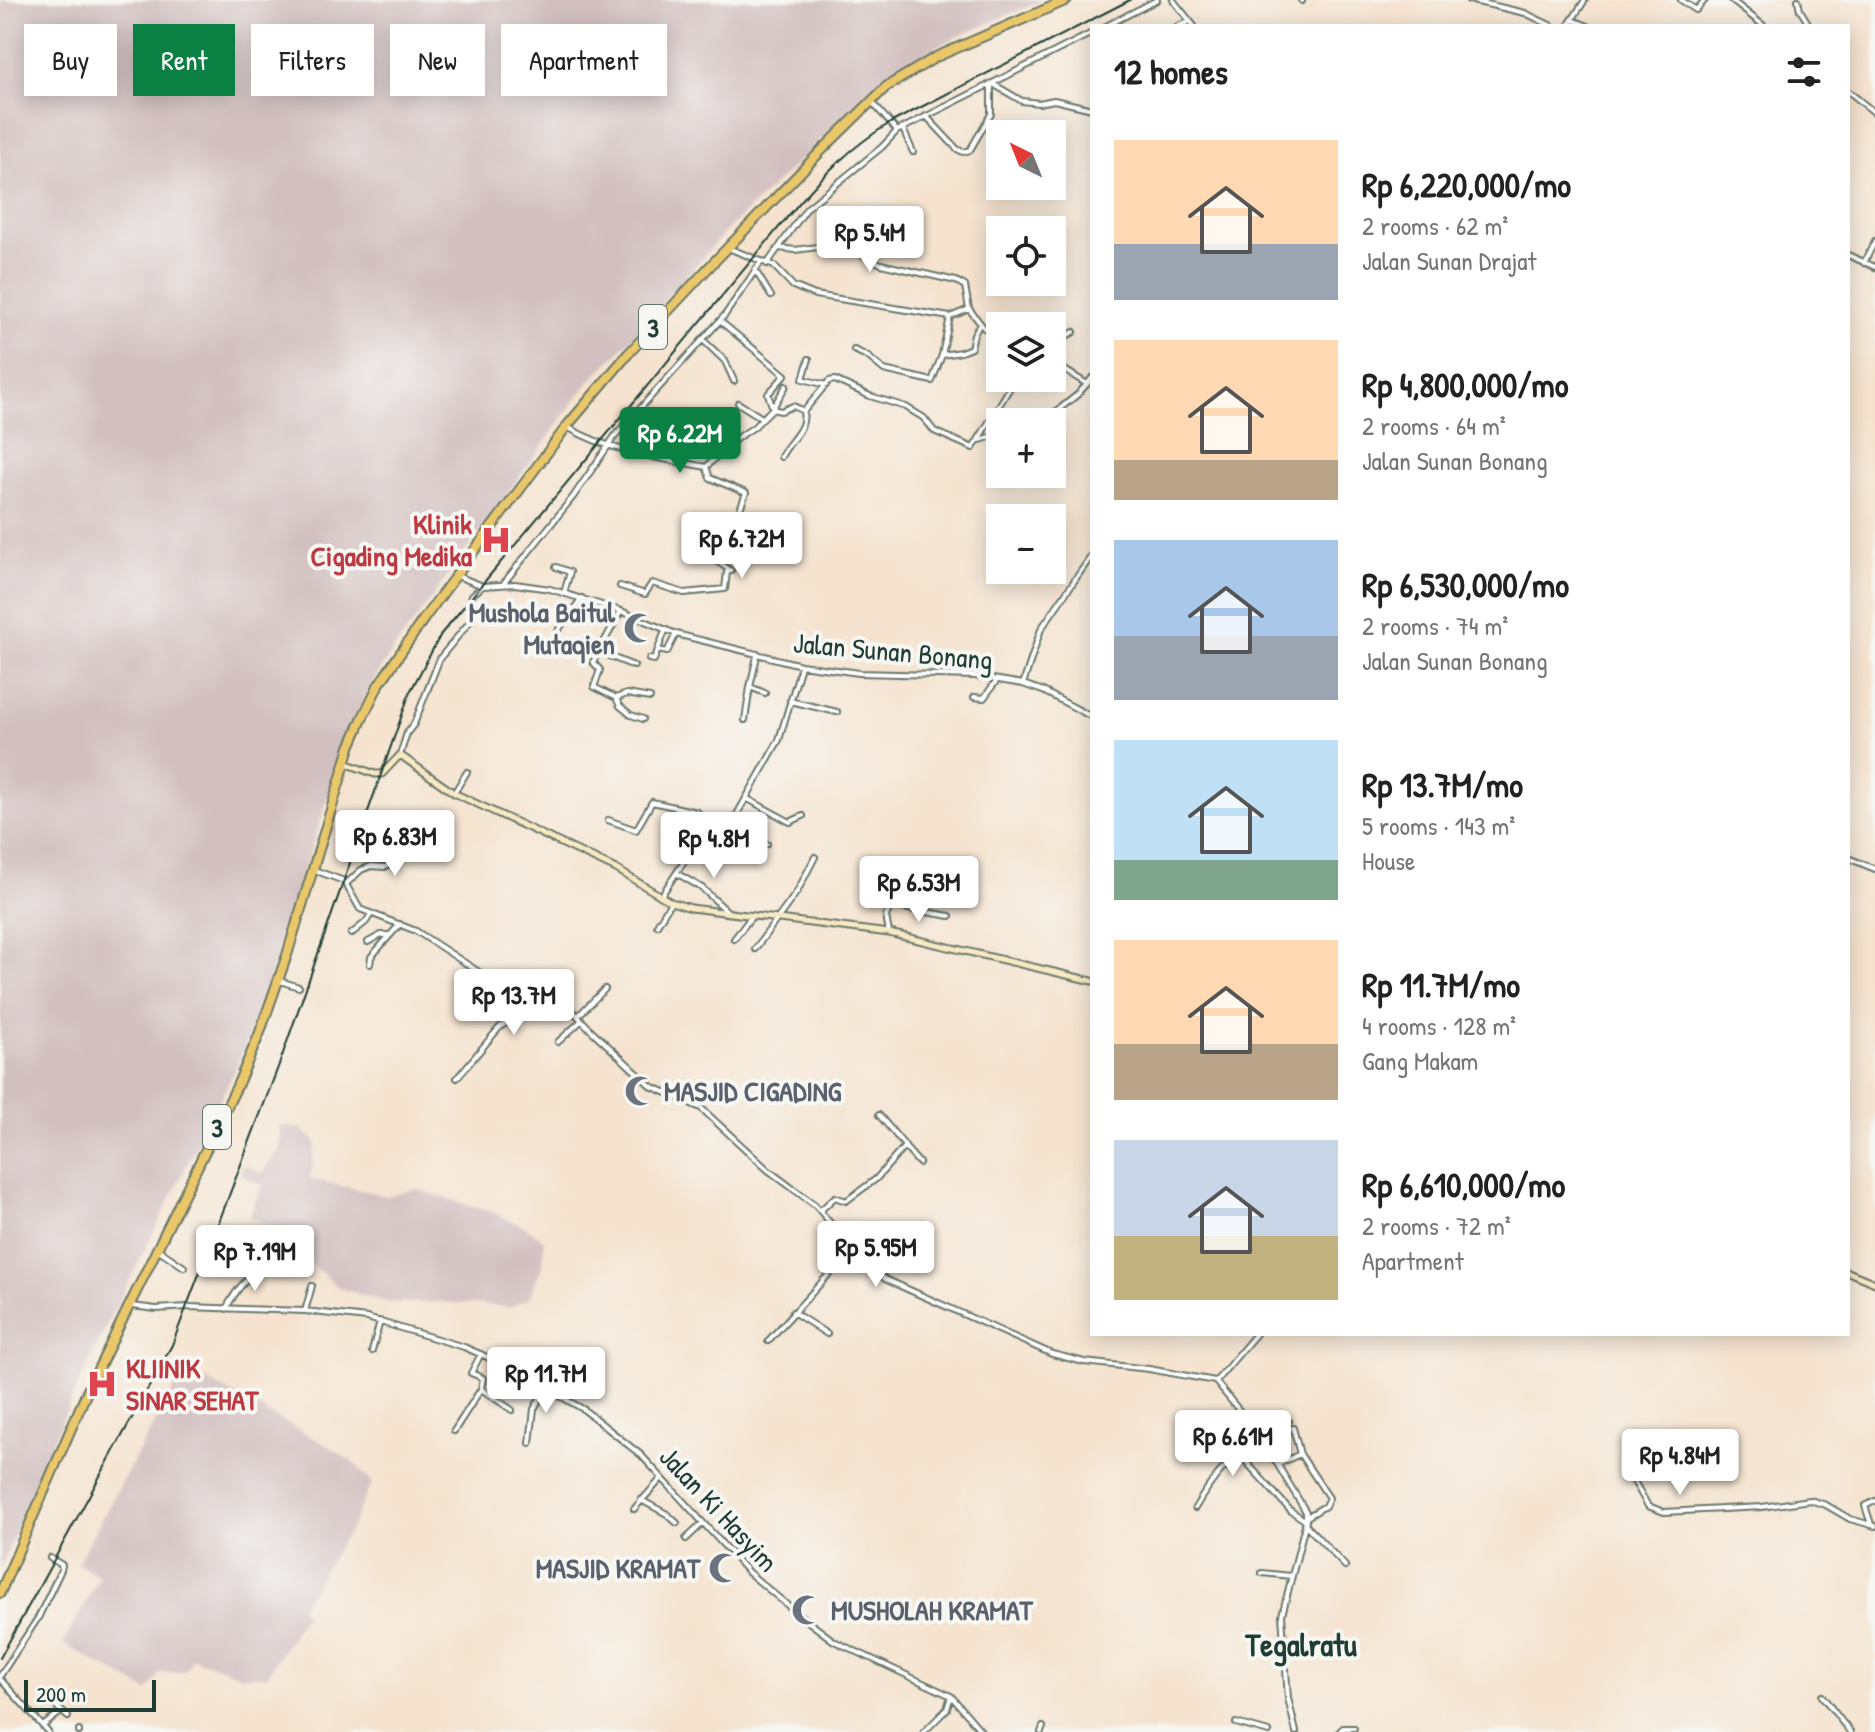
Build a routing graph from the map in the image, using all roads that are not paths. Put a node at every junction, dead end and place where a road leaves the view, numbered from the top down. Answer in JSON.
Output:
{"nodes":[{"id":1,"x":1067,"y":0,"type":"edge"},
{"id":2,"x":1157,"y":0,"type":"edge"},
{"id":3,"x":1173,"y":0,"type":"edge"},
{"id":4,"x":1469,"y":0,"type":"edge"},
{"id":5,"x":1585,"y":0,"type":"edge"},
{"id":6,"x":1681,"y":0,"type":"edge"},
{"id":7,"x":1705,"y":0,"type":"edge"},
{"id":8,"x":1731,"y":0,"type":"edge"},
{"id":9,"x":1798,"y":0,"type":"edge"},
{"id":10,"x":1573,"y":20,"type":"junction"},
{"id":11,"x":1110,"y":24,"type":"edge"},
{"id":12,"x":1192,"y":24,"type":"edge"},
{"id":13,"x":1548,"y":24,"type":"edge"},
{"id":14,"x":1570,"y":24,"type":"edge"},
{"id":15,"x":1583,"y":24,"type":"edge"},
{"id":16,"x":1761,"y":24,"type":"edge"},
{"id":17,"x":1809,"y":24,"type":"edge"},
{"id":18,"x":1090,"y":34,"type":"edge"},
{"id":19,"x":992,"y":85,"type":"junction"},
{"id":20,"x":1850,"y":93,"type":"edge"},
{"id":21,"x":871,"y":100,"type":"junction"},
{"id":22,"x":1090,"y":109,"type":"edge"},
{"id":23,"x":1875,"y":113,"type":"edge"},
{"id":24,"x":926,"y":116,"type":"junction"},
{"id":25,"x":900,"y":130,"type":"junction"},
{"id":26,"x":913,"y":152,"type":"dead end"},
{"id":27,"x":1875,"y":241,"type":"edge"},
{"id":28,"x":728,"y":248,"type":"junction"},
{"id":29,"x":779,"y":248,"type":"junction"},
{"id":30,"x":1850,"y":256,"type":"edge"},
{"id":31,"x":764,"y":263,"type":"junction"},
{"id":32,"x":1864,"y":263,"type":"junction"},
{"id":33,"x":1875,"y":267,"type":"edge"},
{"id":34,"x":755,"y":270,"type":"junction"},
{"id":35,"x":771,"y":296,"type":"dead end"},
{"id":36,"x":969,"y":309,"type":"junction"},
{"id":37,"x":950,"y":317,"type":"junction"},
{"id":38,"x":720,"y":321,"type":"junction"},
{"id":39,"x":980,"y":324,"type":"junction"},
{"id":40,"x":986,"y":328,"type":"edge"},
{"id":41,"x":1074,"y":332,"type":"dead end"},
{"id":42,"x":1066,"y":336,"type":"edge"},
{"id":43,"x":702,"y":339,"type":"junction"},
{"id":44,"x":854,"y":350,"type":"dead end"},
{"id":45,"x":942,"y":355,"type":"junction"},
{"id":46,"x":809,"y":359,"type":"dead end"},
{"id":47,"x":1066,"y":371,"type":"edge"},
{"id":48,"x":1090,"y":380,"type":"edge"},
{"id":49,"x":734,"y":381,"type":"dead end"},
{"id":50,"x":1087,"y":384,"type":"junction"},
{"id":51,"x":826,"y":385,"type":"junction"},
{"id":52,"x":786,"y":386,"type":"dead end"},
{"id":53,"x":1007,"y":392,"type":"edge"},
{"id":54,"x":738,"y":403,"type":"dead end"},
{"id":55,"x":772,"y":408,"type":"junction"},
{"id":56,"x":1060,"y":408,"type":"edge"},
{"id":57,"x":803,"y":411,"type":"junction"},
{"id":58,"x":762,"y":418,"type":"junction"},
{"id":59,"x":567,"y":426,"type":"junction"},
{"id":60,"x":986,"y":438,"type":"edge"},
{"id":61,"x":979,"y":440,"type":"junction"},
{"id":62,"x":608,"y":445,"type":"junction"},
{"id":63,"x":781,"y":457,"type":"dead end"},
{"id":64,"x":706,"y":467,"type":"junction"},
{"id":65,"x":1090,"y":558,"type":"edge"},
{"id":66,"x":556,"y":567,"type":"dead end"},
{"id":67,"x":457,"y":576,"type":"junction"},
{"id":68,"x":503,"y":584,"type":"junction"},
{"id":69,"x":483,"y":586,"type":"junction"},
{"id":70,"x":620,"y":586,"type":"dead end"},
{"id":71,"x":564,"y":593,"type":"junction"},
{"id":72,"x":582,"y":598,"type":"junction"},
{"id":73,"x":621,"y":611,"type":"junction"},
{"id":74,"x":665,"y":631,"type":"junction"},
{"id":75,"x":676,"y":634,"type":"junction"},
{"id":76,"x":554,"y":641,"type":"dead end"},
{"id":77,"x":657,"y":650,"type":"junction"},
{"id":78,"x":599,"y":652,"type":"junction"},
{"id":79,"x":757,"y":656,"type":"junction"},
{"id":80,"x":649,"y":659,"type":"dead end"},
{"id":81,"x":801,"y":665,"type":"junction"},
{"id":82,"x":634,"y":666,"type":"dead end"},
{"id":83,"x":997,"y":680,"type":"junction"},
{"id":84,"x":1023,"y":684,"type":"junction"},
{"id":85,"x":750,"y":687,"type":"junction"},
{"id":86,"x":765,"y":693,"type":"dead end"},
{"id":87,"x":974,"y":697,"type":"dead end"},
{"id":88,"x":616,"y":698,"type":"junction"},
{"id":89,"x":650,"y":698,"type":"dead end"},
{"id":90,"x":790,"y":701,"type":"junction"},
{"id":91,"x":837,"y":712,"type":"dead end"},
{"id":92,"x":1090,"y":716,"type":"edge"},
{"id":93,"x":643,"y":719,"type":"dead end"},
{"id":94,"x":745,"y":720,"type":"dead end"},
{"id":95,"x":400,"y":755,"type":"junction"},
{"id":96,"x":345,"y":763,"type":"junction"},
{"id":97,"x":467,"y":772,"type":"dead end"},
{"id":98,"x":454,"y":793,"type":"junction"},
{"id":99,"x":746,"y":798,"type":"junction"},
{"id":100,"x":803,"y":816,"type":"dead end"},
{"id":101,"x":608,"y":820,"type":"dead end"},
{"id":102,"x":716,"y":829,"type":"junction"},
{"id":103,"x":426,"y":843,"type":"dead end"},
{"id":104,"x":767,"y":844,"type":"dead end"},
{"id":105,"x":815,"y":857,"type":"dead end"},
{"id":106,"x":1850,"y":859,"type":"edge"},
{"id":107,"x":1875,"y":869,"type":"edge"},
{"id":108,"x":314,"y":870,"type":"junction"},
{"id":109,"x":678,"y":874,"type":"junction"},
{"id":110,"x":346,"y":884,"type":"junction"},
{"id":111,"x":661,"y":896,"type":"junction"},
{"id":112,"x":671,"y":902,"type":"junction"},
{"id":113,"x":728,"y":912,"type":"junction"},
{"id":114,"x":371,"y":914,"type":"junction"},
{"id":115,"x":753,"y":915,"type":"junction"},
{"id":116,"x":950,"y":916,"type":"dead end"},
{"id":117,"x":777,"y":919,"type":"junction"},
{"id":118,"x":400,"y":924,"type":"junction"},
{"id":119,"x":657,"y":925,"type":"dead end"},
{"id":120,"x":889,"y":933,"type":"junction"},
{"id":121,"x":351,"y":934,"type":"dead end"},
{"id":122,"x":390,"y":935,"type":"junction"},
{"id":123,"x":734,"y":939,"type":"dead end"},
{"id":124,"x":368,"y":942,"type":"dead end"},
{"id":125,"x":755,"y":949,"type":"dead end"},
{"id":126,"x":370,"y":964,"type":"dead end"},
{"id":127,"x":278,"y":980,"type":"junction"},
{"id":128,"x":1090,"y":981,"type":"edge"},
{"id":129,"x":299,"y":987,"type":"dead end"},
{"id":130,"x":513,"y":987,"type":"junction"},
{"id":131,"x":605,"y":989,"type":"dead end"},
{"id":132,"x":580,"y":1018,"type":"junction"},
{"id":133,"x":558,"y":1042,"type":"dead end"},
{"id":134,"x":457,"y":1078,"type":"dead end"},
{"id":135,"x":879,"y":1115,"type":"dead end"},
{"id":136,"x":905,"y":1146,"type":"junction"},
{"id":137,"x":919,"y":1163,"type":"dead end"},
{"id":138,"x":821,"y":1210,"type":"junction"},
{"id":139,"x":157,"y":1248,"type":"junction"},
{"id":140,"x":852,"y":1249,"type":"junction"},
{"id":141,"x":278,"y":1264,"type":"dead end"},
{"id":142,"x":184,"y":1267,"type":"dead end"},
{"id":143,"x":1850,"y":1273,"type":"edge"},
{"id":144,"x":1875,"y":1283,"type":"edge"},
{"id":145,"x":312,"y":1286,"type":"dead end"},
{"id":146,"x":129,"y":1305,"type":"junction"},
{"id":147,"x":226,"y":1309,"type":"junction"},
{"id":148,"x":305,"y":1311,"type":"junction"},
{"id":149,"x":793,"y":1312,"type":"junction"},
{"id":150,"x":380,"y":1321,"type":"junction"},
{"id":151,"x":827,"y":1334,"type":"dead end"},
{"id":152,"x":1254,"y":1336,"type":"edge"},
{"id":153,"x":768,"y":1341,"type":"dead end"},
{"id":154,"x":372,"y":1351,"type":"dead end"},
{"id":155,"x":481,"y":1354,"type":"junction"},
{"id":156,"x":1215,"y":1381,"type":"junction"},
{"id":157,"x":546,"y":1387,"type":"junction"},
{"id":158,"x":481,"y":1389,"type":"junction"},
{"id":159,"x":512,"y":1410,"type":"dead end"},
{"id":160,"x":1289,"y":1421,"type":"dead end"},
{"id":161,"x":1293,"y":1428,"type":"dead end"},
{"id":162,"x":454,"y":1431,"type":"dead end"},
{"id":163,"x":1262,"y":1438,"type":"junction"},
{"id":164,"x":530,"y":1443,"type":"dead end"},
{"id":165,"x":1238,"y":1453,"type":"junction"},
{"id":166,"x":1300,"y":1454,"type":"junction"},
{"id":167,"x":1279,"y":1464,"type":"junction"},
{"id":168,"x":1631,"y":1476,"type":"dead end"},
{"id":169,"x":661,"y":1479,"type":"junction"},
{"id":170,"x":641,"y":1500,"type":"junction"},
{"id":171,"x":1875,"y":1501,"type":"edge"},
{"id":172,"x":1195,"y":1508,"type":"dead end"},
{"id":173,"x":634,"y":1509,"type":"dead end"},
{"id":174,"x":1306,"y":1521,"type":"junction"},
{"id":175,"x":677,"y":1523,"type":"dead end"},
{"id":176,"x":703,"y":1523,"type":"junction"},
{"id":177,"x":1873,"y":1525,"type":"edge"},
{"id":178,"x":686,"y":1539,"type":"dead end"},
{"id":179,"x":50,"y":1558,"type":"dead end"},
{"id":180,"x":1345,"y":1566,"type":"dead end"},
{"id":181,"x":1262,"y":1573,"type":"dead end"},
{"id":182,"x":1291,"y":1576,"type":"junction"},
{"id":183,"x":0,"y":1593,"type":"edge"},
{"id":184,"x":2,"y":1665,"type":"edge"},
{"id":185,"x":0,"y":1678,"type":"edge"},
{"id":186,"x":45,"y":1696,"type":"dead end"},
{"id":187,"x":951,"y":1696,"type":"junction"},
{"id":188,"x":1822,"y":1696,"type":"dead end"},
{"id":189,"x":62,"y":1711,"type":"junction"},
{"id":190,"x":68,"y":1717,"type":"dead end"},
{"id":191,"x":1236,"y":1723,"type":"dead end"},
{"id":192,"x":43,"y":1726,"type":"junction"},
{"id":193,"x":1354,"y":1728,"type":"dead end"},
{"id":194,"x":48,"y":1732,"type":"edge"},
{"id":195,"x":924,"y":1732,"type":"edge"},
{"id":196,"x":982,"y":1732,"type":"edge"},
{"id":197,"x":1269,"y":1732,"type":"edge"},
{"id":198,"x":1296,"y":1732,"type":"edge"},
{"id":199,"x":1339,"y":1732,"type":"edge"},
{"id":200,"x":1850,"y":1732,"type":"edge"}],
"edges":[{"from":1,"to":21,"type":"highway","number":"3"},
{"from":2,"to":11,"type":"street"},
{"from":3,"to":12,"type":"street"},
{"from":4,"to":13,"type":"street"},
{"from":5,"to":10,"type":"street"},
{"from":6,"to":7,"type":"street"},
{"from":8,"to":16,"type":"street"},
{"from":9,"to":17,"type":"street"},
{"from":10,"to":14,"type":"street"},
{"from":10,"to":15,"type":"street"},
{"from":18,"to":19,"type":"street"},
{"from":19,"to":22,"type":"street"},
{"from":19,"to":24,"type":"street"},
{"from":19,"to":24,"type":"street"},
{"from":20,"to":23,"type":"street"},
{"from":21,"to":25,"type":"street"},
{"from":21,"to":28,"type":"highway","number":"3"},
{"from":24,"to":25,"type":"street"},
{"from":25,"to":26,"type":"street"},
{"from":25,"to":29,"type":"street"},
{"from":27,"to":32,"type":"street"},
{"from":28,"to":31,"type":"street"},
{"from":28,"to":59,"type":"highway","number":"3"},
{"from":29,"to":31,"type":"street"},
{"from":29,"to":36,"type":"street"},
{"from":30,"to":32,"type":"street"},
{"from":31,"to":34,"type":"street"},
{"from":31,"to":37,"type":"street"},
{"from":32,"to":33,"type":"street"},
{"from":34,"to":35,"type":"street"},
{"from":34,"to":38,"type":"street"},
{"from":36,"to":37,"type":"street"},
{"from":36,"to":39,"type":"street"},
{"from":37,"to":45,"type":"street"},
{"from":38,"to":43,"type":"street"},
{"from":38,"to":55,"type":"street"},
{"from":39,"to":40,"type":"street"},
{"from":39,"to":45,"type":"street"},
{"from":41,"to":42,"type":"street"},
{"from":43,"to":49,"type":"street"},
{"from":43,"to":62,"type":"street"},
{"from":44,"to":45,"type":"street"},
{"from":46,"to":51,"type":"street"},
{"from":47,"to":50,"type":"street"},
{"from":48,"to":50,"type":"street"},
{"from":50,"to":56,"type":"street"},
{"from":51,"to":57,"type":"street"},
{"from":51,"to":61,"type":"street"},
{"from":52,"to":55,"type":"street"},
{"from":53,"to":61,"type":"street"},
{"from":54,"to":58,"type":"street"},
{"from":55,"to":57,"type":"street"},
{"from":55,"to":58,"type":"street"},
{"from":57,"to":63,"type":"street"},
{"from":58,"to":64,"type":"street"},
{"from":59,"to":62,"type":"street"},
{"from":59,"to":67,"type":"highway","number":"3"},
{"from":60,"to":61,"type":"street"},
{"from":62,"to":64,"type":"street"},
{"from":62,"to":68,"type":"street"},
{"from":64,"to":70,"type":"street"},
{"from":65,"to":84,"type":"street"},
{"from":66,"to":71,"type":"street"},
{"from":67,"to":69,"type":"street","name":"Jalan Sunan Bonang"},
{"from":67,"to":96,"type":"highway","number":"3"},
{"from":68,"to":69,"type":"street","name":"Jalan Sunan Bonang"},
{"from":68,"to":71,"type":"street","name":"Jalan Sunan Bonang"},
{"from":69,"to":95,"type":"street"},
{"from":71,"to":72,"type":"street","name":"Jalan Sunan Bonang"},
{"from":72,"to":73,"type":"street","name":"Jalan Sunan Bonang"},
{"from":72,"to":76,"type":"street"},
{"from":73,"to":74,"type":"street","name":"Jalan Sunan Bonang"},
{"from":73,"to":78,"type":"street"},
{"from":74,"to":75,"type":"street","name":"Jalan Sunan Bonang"},
{"from":74,"to":77,"type":"street"},
{"from":75,"to":77,"type":"street"},
{"from":75,"to":79,"type":"street","name":"Jalan Sunan Bonang"},
{"from":77,"to":80,"type":"street"},
{"from":78,"to":82,"type":"street"},
{"from":78,"to":88,"type":"street"},
{"from":79,"to":81,"type":"street","name":"Jalan Sunan Bonang"},
{"from":79,"to":85,"type":"street"},
{"from":81,"to":83,"type":"street","name":"Jalan Sunan Bonang"},
{"from":81,"to":90,"type":"street"},
{"from":83,"to":84,"type":"street","name":"Jalan Sunan Bonang"},
{"from":83,"to":87,"type":"street"},
{"from":84,"to":92,"type":"street","name":"Jalan Sunan Bonang"},
{"from":85,"to":86,"type":"street"},
{"from":85,"to":94,"type":"street"},
{"from":88,"to":89,"type":"street"},
{"from":88,"to":93,"type":"street"},
{"from":90,"to":91,"type":"street"},
{"from":90,"to":99,"type":"street"},
{"from":95,"to":96,"type":"street"},
{"from":95,"to":98,"type":"street"},
{"from":96,"to":108,"type":"highway","number":"3"},
{"from":97,"to":98,"type":"street"},
{"from":98,"to":111,"type":"street"},
{"from":99,"to":100,"type":"street"},
{"from":99,"to":102,"type":"street"},
{"from":101,"to":102,"type":"street"},
{"from":102,"to":104,"type":"street"},
{"from":102,"to":109,"type":"street"},
{"from":103,"to":110,"type":"street"},
{"from":105,"to":117,"type":"street"},
{"from":106,"to":107,"type":"street"},
{"from":108,"to":110,"type":"street"},
{"from":108,"to":127,"type":"highway","number":"3"},
{"from":109,"to":111,"type":"street"},
{"from":109,"to":113,"type":"street"},
{"from":110,"to":114,"type":"street"},
{"from":111,"to":112,"type":"street"},
{"from":112,"to":113,"type":"street"},
{"from":112,"to":119,"type":"street"},
{"from":113,"to":115,"type":"street"},
{"from":114,"to":118,"type":"street"},
{"from":114,"to":121,"type":"street"},
{"from":115,"to":117,"type":"street"},
{"from":115,"to":123,"type":"street"},
{"from":116,"to":120,"type":"street"},
{"from":117,"to":120,"type":"street"},
{"from":117,"to":125,"type":"street"},
{"from":118,"to":122,"type":"street"},
{"from":118,"to":130,"type":"street"},
{"from":120,"to":128,"type":"street"},
{"from":122,"to":124,"type":"street"},
{"from":122,"to":126,"type":"street"},
{"from":127,"to":129,"type":"street"},
{"from":127,"to":139,"type":"highway","number":"3"},
{"from":130,"to":132,"type":"street"},
{"from":130,"to":134,"type":"street"},
{"from":131,"to":132,"type":"street"},
{"from":132,"to":133,"type":"street"},
{"from":132,"to":138,"type":"street"},
{"from":135,"to":136,"type":"street"},
{"from":136,"to":137,"type":"street"},
{"from":136,"to":138,"type":"street"},
{"from":138,"to":140,"type":"street"},
{"from":139,"to":142,"type":"street"},
{"from":139,"to":146,"type":"highway","number":"3"},
{"from":140,"to":149,"type":"street"},
{"from":140,"to":156,"type":"street"},
{"from":141,"to":147,"type":"street"},
{"from":143,"to":144,"type":"street"},
{"from":145,"to":148,"type":"street"},
{"from":146,"to":147,"type":"street","name":"Jalan Ki Hasyim"},
{"from":146,"to":183,"type":"highway","number":"3"},
{"from":147,"to":148,"type":"street","name":"Jalan Ki Hasyim"},
{"from":148,"to":150,"type":"street","name":"Jalan Ki Hasyim"},
{"from":149,"to":151,"type":"street"},
{"from":149,"to":153,"type":"street"},
{"from":150,"to":154,"type":"street"},
{"from":150,"to":155,"type":"street","name":"Jalan Ki Hasyim"},
{"from":152,"to":156,"type":"street"},
{"from":155,"to":157,"type":"street","name":"Jalan Ki Hasyim"},
{"from":155,"to":158,"type":"street"},
{"from":156,"to":163,"type":"street"},
{"from":157,"to":164,"type":"street"},
{"from":157,"to":169,"type":"street","name":"Jalan Ki Hasyim"},
{"from":158,"to":159,"type":"street"},
{"from":158,"to":162,"type":"street"},
{"from":160,"to":163,"type":"street"},
{"from":161,"to":166,"type":"street"},
{"from":163,"to":165,"type":"street"},
{"from":163,"to":167,"type":"street"},
{"from":165,"to":172,"type":"street"},
{"from":165,"to":174,"type":"street"},
{"from":166,"to":167,"type":"street"},
{"from":166,"to":174,"type":"street"},
{"from":167,"to":174,"type":"street"},
{"from":168,"to":177,"type":"street"},
{"from":169,"to":170,"type":"street"},
{"from":169,"to":176,"type":"street","name":"Jalan Ki Hasyim"},
{"from":170,"to":173,"type":"street"},
{"from":170,"to":175,"type":"street"},
{"from":171,"to":177,"type":"street"},
{"from":174,"to":180,"type":"street"},
{"from":174,"to":182,"type":"street"},
{"from":176,"to":178,"type":"street"},
{"from":176,"to":187,"type":"street","name":"Jalan Ki Hasyim"},
{"from":179,"to":184,"type":"street"},
{"from":181,"to":182,"type":"street"},
{"from":182,"to":198,"type":"street"},
{"from":184,"to":185,"type":"street"},
{"from":185,"to":192,"type":"street"},
{"from":186,"to":189,"type":"street"},
{"from":187,"to":195,"type":"street"},
{"from":187,"to":196,"type":"street","name":"Jalan Ki Hasyim"},
{"from":188,"to":200,"type":"street"},
{"from":189,"to":190,"type":"street"},
{"from":189,"to":192,"type":"street"},
{"from":191,"to":197,"type":"street"},
{"from":192,"to":194,"type":"street"},
{"from":193,"to":199,"type":"street"}]}
